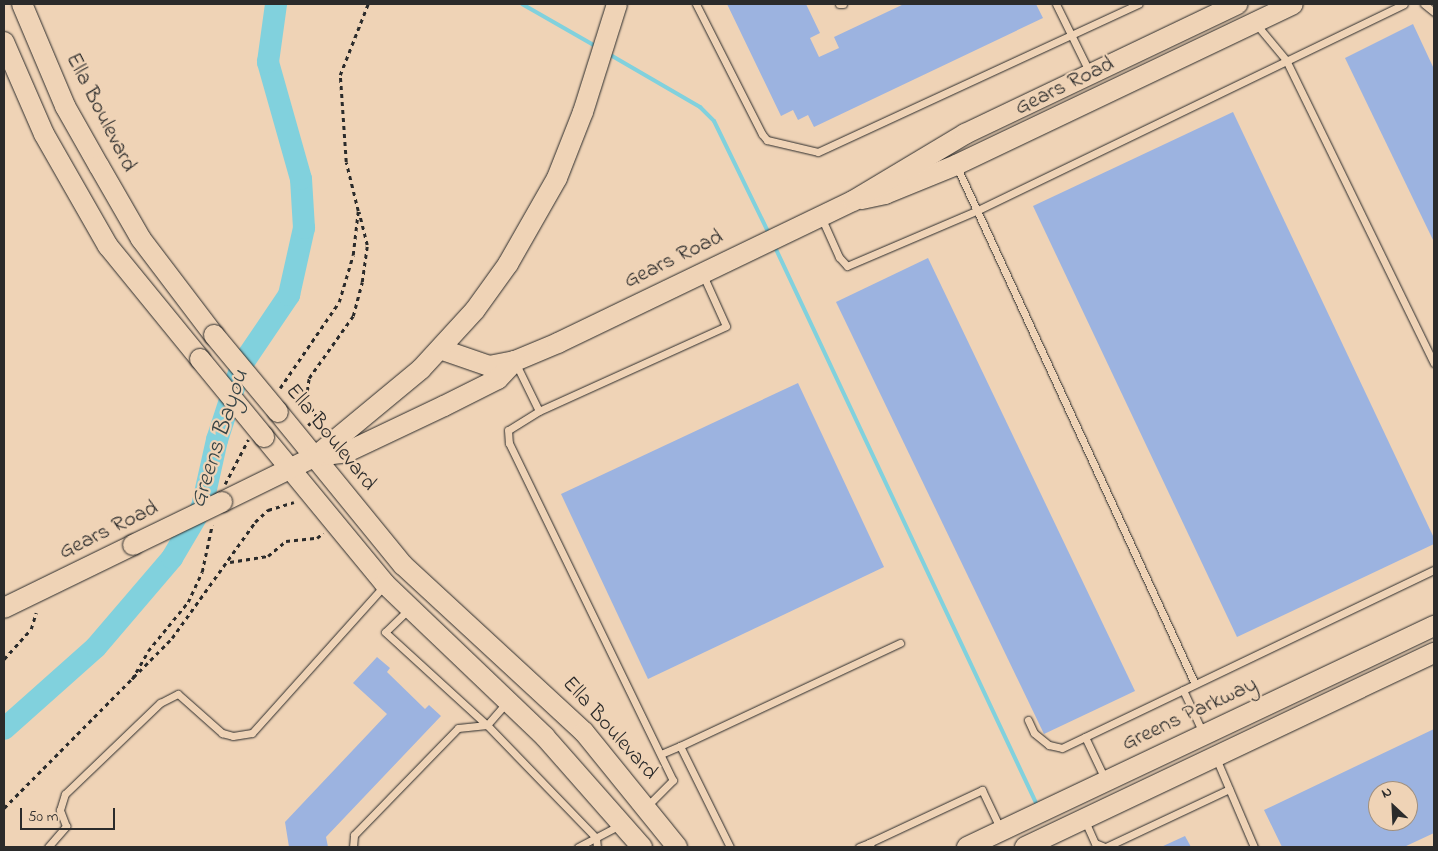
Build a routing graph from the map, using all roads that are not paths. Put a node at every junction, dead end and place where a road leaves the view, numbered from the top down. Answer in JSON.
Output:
{"nodes":[{"id":1,"x":22,"y":4,"type":"edge"},
{"id":2,"x":696,"y":4,"type":"edge"},
{"id":3,"x":839,"y":4,"type":"edge"},
{"id":4,"x":843,"y":4,"type":"edge"},
{"id":5,"x":1056,"y":4,"type":"edge"},
{"id":6,"x":1138,"y":4,"type":"edge"},
{"id":7,"x":1238,"y":4,"type":"edge"},
{"id":8,"x":1245,"y":4,"type":"edge"},
{"id":9,"x":1293,"y":4,"type":"edge"},
{"id":10,"x":1404,"y":4,"type":"edge"},
{"id":11,"x":1424,"y":4,"type":"edge"},
{"id":12,"x":614,"y":12,"type":"edge"},
{"id":13,"x":1434,"y":12,"type":"edge"},
{"id":14,"x":1255,"y":22,"type":"junction"},
{"id":15,"x":1072,"y":35,"type":"junction"},
{"id":16,"x":4,"y":42,"type":"edge"},
{"id":17,"x":1286,"y":60,"type":"junction"},
{"id":18,"x":1091,"y":74,"type":"junction"},
{"id":19,"x":1102,"y":96,"type":"junction"},
{"id":20,"x":956,"y":165,"type":"junction"},
{"id":21,"x":853,"y":201,"type":"junction"},
{"id":22,"x":976,"y":211,"type":"junction"},
{"id":23,"x":821,"y":216,"type":"junction"},
{"id":24,"x":702,"y":273,"type":"junction"},
{"id":25,"x":440,"y":348,"type":"junction"},
{"id":26,"x":515,"y":361,"type":"junction"},
{"id":27,"x":1434,"y":363,"type":"edge"},
{"id":28,"x":539,"y":411,"type":"junction"},
{"id":29,"x":316,"y":456,"type":"junction"},
{"id":30,"x":290,"y":468,"type":"junction"},
{"id":31,"x":404,"y":565,"type":"junction"},
{"id":32,"x":1434,"y":570,"type":"edge"},
{"id":33,"x":385,"y":584,"type":"junction"},
{"id":34,"x":4,"y":608,"type":"edge"},
{"id":35,"x":409,"y":609,"type":"junction"},
{"id":36,"x":1434,"y":626,"type":"edge"},
{"id":37,"x":900,"y":643,"type":"dead end"},
{"id":38,"x":1434,"y":653,"type":"edge"},
{"id":39,"x":529,"y":678,"type":"junction"},
{"id":40,"x":1195,"y":684,"type":"junction"},
{"id":41,"x":1183,"y":690,"type":"junction"},
{"id":42,"x":508,"y":701,"type":"junction"},
{"id":43,"x":1028,"y":720,"type":"dead end"},
{"id":44,"x":487,"y":726,"type":"junction"},
{"id":45,"x":1204,"y":736,"type":"junction"},
{"id":46,"x":1085,"y":737,"type":"junction"},
{"id":47,"x":680,"y":746,"type":"junction"},
{"id":48,"x":661,"y":754,"type":"junction"},
{"id":49,"x":1215,"y":758,"type":"junction"},
{"id":50,"x":1106,"y":782,"type":"junction"},
{"id":51,"x":1229,"y":789,"type":"junction"},
{"id":52,"x":647,"y":806,"type":"junction"},
{"id":53,"x":1076,"y":822,"type":"junction"},
{"id":54,"x":623,"y":824,"type":"junction"},
{"id":55,"x":1002,"y":831,"type":"junction"},
{"id":56,"x":596,"y":838,"type":"junction"},
{"id":57,"x":870,"y":845,"type":"edge"},
{"id":58,"x":1030,"y":845,"type":"edge"},
{"id":59,"x":48,"y":847,"type":"edge"},
{"id":60,"x":353,"y":847,"type":"edge"},
{"id":61,"x":578,"y":847,"type":"edge"},
{"id":62,"x":597,"y":847,"type":"edge"},
{"id":63,"x":642,"y":847,"type":"edge"},
{"id":64,"x":676,"y":847,"type":"edge"},
{"id":65,"x":730,"y":847,"type":"edge"},
{"id":66,"x":859,"y":847,"type":"edge"},
{"id":67,"x":966,"y":847,"type":"edge"},
{"id":68,"x":1105,"y":847,"type":"edge"},
{"id":69,"x":1254,"y":847,"type":"edge"}],
"edges":[{"from":1,"to":29,"type":"main road","name":"Ella Boulevard","bridge":true},
{"from":2,"to":15,"type":"lane"},
{"from":3,"to":4,"type":"lane"},
{"from":5,"to":15,"type":"lane"},
{"from":6,"to":15,"type":"lane"},
{"from":7,"to":18,"type":"main road","name":"Gears Road"},
{"from":8,"to":14,"type":"main road"},
{"from":9,"to":14,"type":"main road","name":"Gears Road"},
{"from":10,"to":17,"type":"lane"},
{"from":11,"to":13,"type":"lane"},
{"from":12,"to":25,"type":"main road"},
{"from":14,"to":17,"type":"lane"},
{"from":14,"to":19,"type":"main road","name":"Gears Road"},
{"from":15,"to":18,"type":"lane"},
{"from":16,"to":30,"type":"main road","bridge":true},
{"from":17,"to":22,"type":"lane"},
{"from":17,"to":27,"type":"lane"},
{"from":18,"to":19,"type":"main road"},
{"from":18,"to":21,"type":"main road","name":"Gears Road"},
{"from":19,"to":20,"type":"main road","name":"Gears Road"},
{"from":20,"to":21,"type":"main road","name":"Gears Road"},
{"from":20,"to":22,"type":"lane"},
{"from":21,"to":23,"type":"main road","name":"Gears Road"},
{"from":22,"to":23,"type":"lane"},
{"from":22,"to":40,"type":"lane"},
{"from":23,"to":24,"type":"main road","name":"Gears Road"},
{"from":24,"to":26,"type":"main road","name":"Gears Road"},
{"from":24,"to":28,"type":"lane"},
{"from":25,"to":26,"type":"main road","name":"Gears Road"},
{"from":25,"to":29,"type":"main road","name":"Gears Road"},
{"from":26,"to":28,"type":"lane"},
{"from":26,"to":29,"type":"main road","name":"Gears Road"},
{"from":28,"to":48,"type":"lane"},
{"from":29,"to":30,"type":"main road","name":"Gears Road"},
{"from":29,"to":31,"type":"main road","name":"Ella Boulevard"},
{"from":30,"to":33,"type":"main road"},
{"from":30,"to":34,"type":"main road","name":"Gears Road","bridge":true},
{"from":31,"to":33,"type":"main road"},
{"from":31,"to":39,"type":"main road","name":"Ella Boulevard"},
{"from":32,"to":40,"type":"lane"},
{"from":33,"to":35,"type":"main road"},
{"from":33,"to":59,"type":"lane"},
{"from":35,"to":42,"type":"main road"},
{"from":35,"to":44,"type":"lane"},
{"from":36,"to":45,"type":"main road","name":"Greens Parkway"},
{"from":37,"to":47,"type":"lane"},
{"from":38,"to":49,"type":"main road"},
{"from":39,"to":42,"type":"main road"},
{"from":39,"to":52,"type":"main road","name":"Ella Boulevard"},
{"from":40,"to":41,"type":"lane"},
{"from":41,"to":45,"type":"lane"},
{"from":41,"to":46,"type":"lane"},
{"from":42,"to":44,"type":"lane"},
{"from":42,"to":54,"type":"main road"},
{"from":43,"to":46,"type":"lane"},
{"from":44,"to":56,"type":"lane"},
{"from":44,"to":60,"type":"lane"},
{"from":45,"to":49,"type":"main road"},
{"from":45,"to":50,"type":"main road","name":"Greens Parkway"},
{"from":46,"to":50,"type":"lane"},
{"from":47,"to":48,"type":"lane"},
{"from":47,"to":65,"type":"lane"},
{"from":48,"to":52,"type":"lane"},
{"from":49,"to":51,"type":"lane"},
{"from":49,"to":53,"type":"main road"},
{"from":50,"to":55,"type":"main road","name":"Greens Parkway"},
{"from":51,"to":68,"type":"lane"},
{"from":51,"to":69,"type":"lane"},
{"from":52,"to":54,"type":"main road"},
{"from":52,"to":64,"type":"main road","name":"Ella Boulevard"},
{"from":53,"to":58,"type":"main road"},
{"from":53,"to":68,"type":"lane"},
{"from":54,"to":56,"type":"lane"},
{"from":54,"to":63,"type":"main road"},
{"from":55,"to":57,"type":"lane"},
{"from":55,"to":67,"type":"main road","name":"Greens Parkway"},
{"from":56,"to":61,"type":"lane"},
{"from":56,"to":62,"type":"lane"},
{"from":57,"to":66,"type":"lane"}]}
